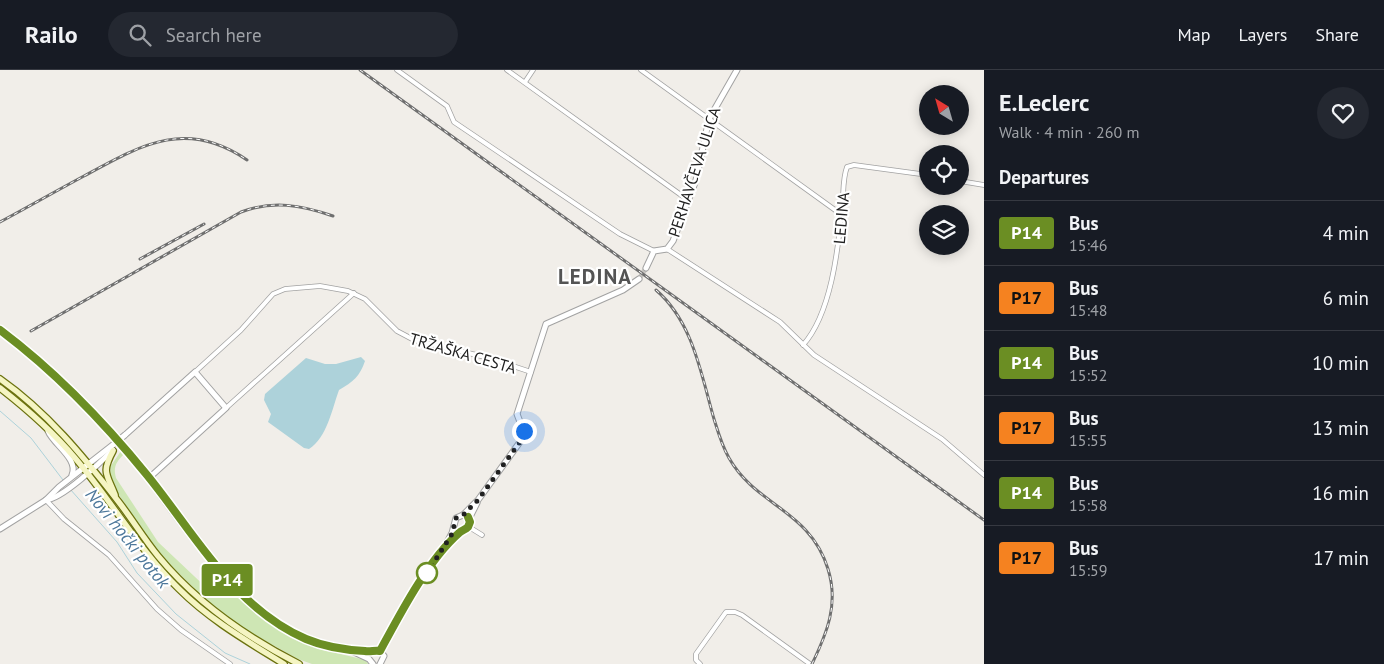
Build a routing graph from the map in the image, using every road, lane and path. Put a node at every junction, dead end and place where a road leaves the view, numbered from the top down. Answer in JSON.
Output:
{"nodes":[{"id":1,"x":397,"y":70,"type":"edge"},
{"id":2,"x":507,"y":70,"type":"edge"},
{"id":3,"x":533,"y":70,"type":"edge"},
{"id":4,"x":641,"y":70,"type":"edge"},
{"id":5,"x":737,"y":70,"type":"edge"},
{"id":6,"x":525,"y":82,"type":"junction"},
{"id":7,"x":709,"y":120,"type":"junction"},
{"id":8,"x":919,"y":174,"type":"edge"},
{"id":9,"x":969,"y":182,"type":"edge"},
{"id":10,"x":984,"y":185,"type":"edge"},
{"id":11,"x":688,"y":200,"type":"junction"},
{"id":12,"x":842,"y":215,"type":"junction"},
{"id":13,"x":667,"y":249,"type":"junction"},
{"id":14,"x":654,"y":251,"type":"junction"},
{"id":15,"x":646,"y":268,"type":"tunnel mouth"},
{"id":16,"x":639,"y":279,"type":"tunnel mouth"},
{"id":17,"x":354,"y":293,"type":"junction"},
{"id":18,"x":0,"y":330,"type":"edge"},
{"id":19,"x":803,"y":345,"type":"junction"},
{"id":20,"x":195,"y":372,"type":"junction"},
{"id":21,"x":532,"y":372,"type":"junction"},
{"id":22,"x":0,"y":379,"type":"edge"},
{"id":23,"x":0,"y":388,"type":"edge"},
{"id":24,"x":226,"y":408,"type":"junction"},
{"id":25,"x":48,"y":430,"type":"junction"},
{"id":26,"x":114,"y":435,"type":"tunnel mouth"},
{"id":27,"x":113,"y":447,"type":"junction"},
{"id":28,"x":124,"y":447,"type":"tunnel mouth"},
{"id":29,"x":90,"y":466,"type":"junction"},
{"id":30,"x":84,"y":471,"type":"junction"},
{"id":31,"x":984,"y":475,"type":"edge"},
{"id":32,"x":70,"y":478,"type":"junction"},
{"id":33,"x":149,"y":478,"type":"junction"},
{"id":34,"x":46,"y":500,"type":"junction"},
{"id":35,"x":478,"y":500,"type":"junction"},
{"id":36,"x":118,"y":502,"type":"junction"},
{"id":37,"x":463,"y":515,"type":"junction"},
{"id":38,"x":469,"y":519,"type":"junction"},
{"id":39,"x":455,"y":525,"type":"junction"},
{"id":40,"x":468,"y":527,"type":"junction"},
{"id":41,"x":0,"y":529,"type":"edge"},
{"id":42,"x":461,"y":530,"type":"junction"},
{"id":43,"x":482,"y":535,"type":"dead end"},
{"id":44,"x":443,"y":550,"type":"junction"},
{"id":45,"x":348,"y":650,"type":"junction"},
{"id":46,"x":380,"y":651,"type":"junction"},
{"id":47,"x":372,"y":652,"type":"junction"},
{"id":48,"x":371,"y":661,"type":"edge"},
{"id":49,"x":384,"y":663,"type":"edge"},
{"id":50,"x":230,"y":664,"type":"edge"},
{"id":51,"x":284,"y":664,"type":"edge"},
{"id":52,"x":299,"y":664,"type":"edge"},
{"id":53,"x":700,"y":664,"type":"edge"},
{"id":54,"x":810,"y":664,"type":"edge"}],
"edges":[{"from":1,"to":14,"type":"street"},
{"from":2,"to":6,"type":"street"},
{"from":3,"to":6,"type":"street"},
{"from":4,"to":7,"type":"street"},
{"from":5,"to":7,"type":"street","name":"PERHAVČEVA ULICA"},
{"from":6,"to":11,"type":"street"},
{"from":7,"to":11,"type":"street","name":"PERHAVČEVA ULICA"},
{"from":7,"to":12,"type":"street"},
{"from":8,"to":12,"type":"street","name":"LEDINA"},
{"from":9,"to":10,"type":"street"},
{"from":11,"to":13,"type":"street","name":"PERHAVČEVA ULICA"},
{"from":12,"to":19,"type":"street","name":"LEDINA"},
{"from":13,"to":14,"type":"street"},
{"from":13,"to":19,"type":"street"},
{"from":14,"to":15,"type":"street"},
{"from":16,"to":21,"type":"street"},
{"from":17,"to":20,"type":"street","name":"TRŽAŠKA CESTA"},
{"from":17,"to":21,"type":"street","name":"TRŽAŠKA CESTA"},
{"from":17,"to":24,"type":"street"},
{"from":18,"to":26,"type":"street"},
{"from":19,"to":31,"type":"street"},
{"from":20,"to":24,"type":"street"},
{"from":20,"to":27,"type":"street","name":"TRŽAŠKA CESTA","bridge":true},
{"from":21,"to":35,"type":"street","name":"TRŽAŠKA CESTA"},
{"from":22,"to":29,"type":"main road"},
{"from":23,"to":25,"type":"main road"},
{"from":24,"to":33,"type":"street"},
{"from":25,"to":30,"type":"main road"},
{"from":25,"to":32,"type":"street"},
{"from":27,"to":29,"type":"street","name":"TRŽAŠKA CESTA"},
{"from":27,"to":36,"type":"main road"},
{"from":28,"to":33,"type":"street"},
{"from":29,"to":30,"type":"street"},
{"from":29,"to":36,"type":"main road"},
{"from":30,"to":32,"type":"street"},
{"from":30,"to":34,"type":"street"},
{"from":30,"to":51,"type":"main road"},
{"from":32,"to":34,"type":"street"},
{"from":33,"to":45,"type":"street"},
{"from":34,"to":41,"type":"street"},
{"from":34,"to":50,"type":"street"},
{"from":35,"to":37,"type":"street"},
{"from":35,"to":38,"type":"street"},
{"from":36,"to":52,"type":"main road"},
{"from":37,"to":38,"type":"street"},
{"from":37,"to":39,"type":"street"},
{"from":38,"to":40,"type":"street"},
{"from":39,"to":42,"type":"street"},
{"from":39,"to":44,"type":"street"},
{"from":40,"to":42,"type":"street"},
{"from":40,"to":43,"type":"street"},
{"from":42,"to":44,"type":"street"},
{"from":44,"to":46,"type":"street"},
{"from":45,"to":47,"type":"street"},
{"from":45,"to":48,"type":"street"},
{"from":46,"to":47,"type":"street"},
{"from":46,"to":49,"type":"street"},
{"from":47,"to":48,"type":"street"},
{"from":53,"to":54,"type":"street"}]}
